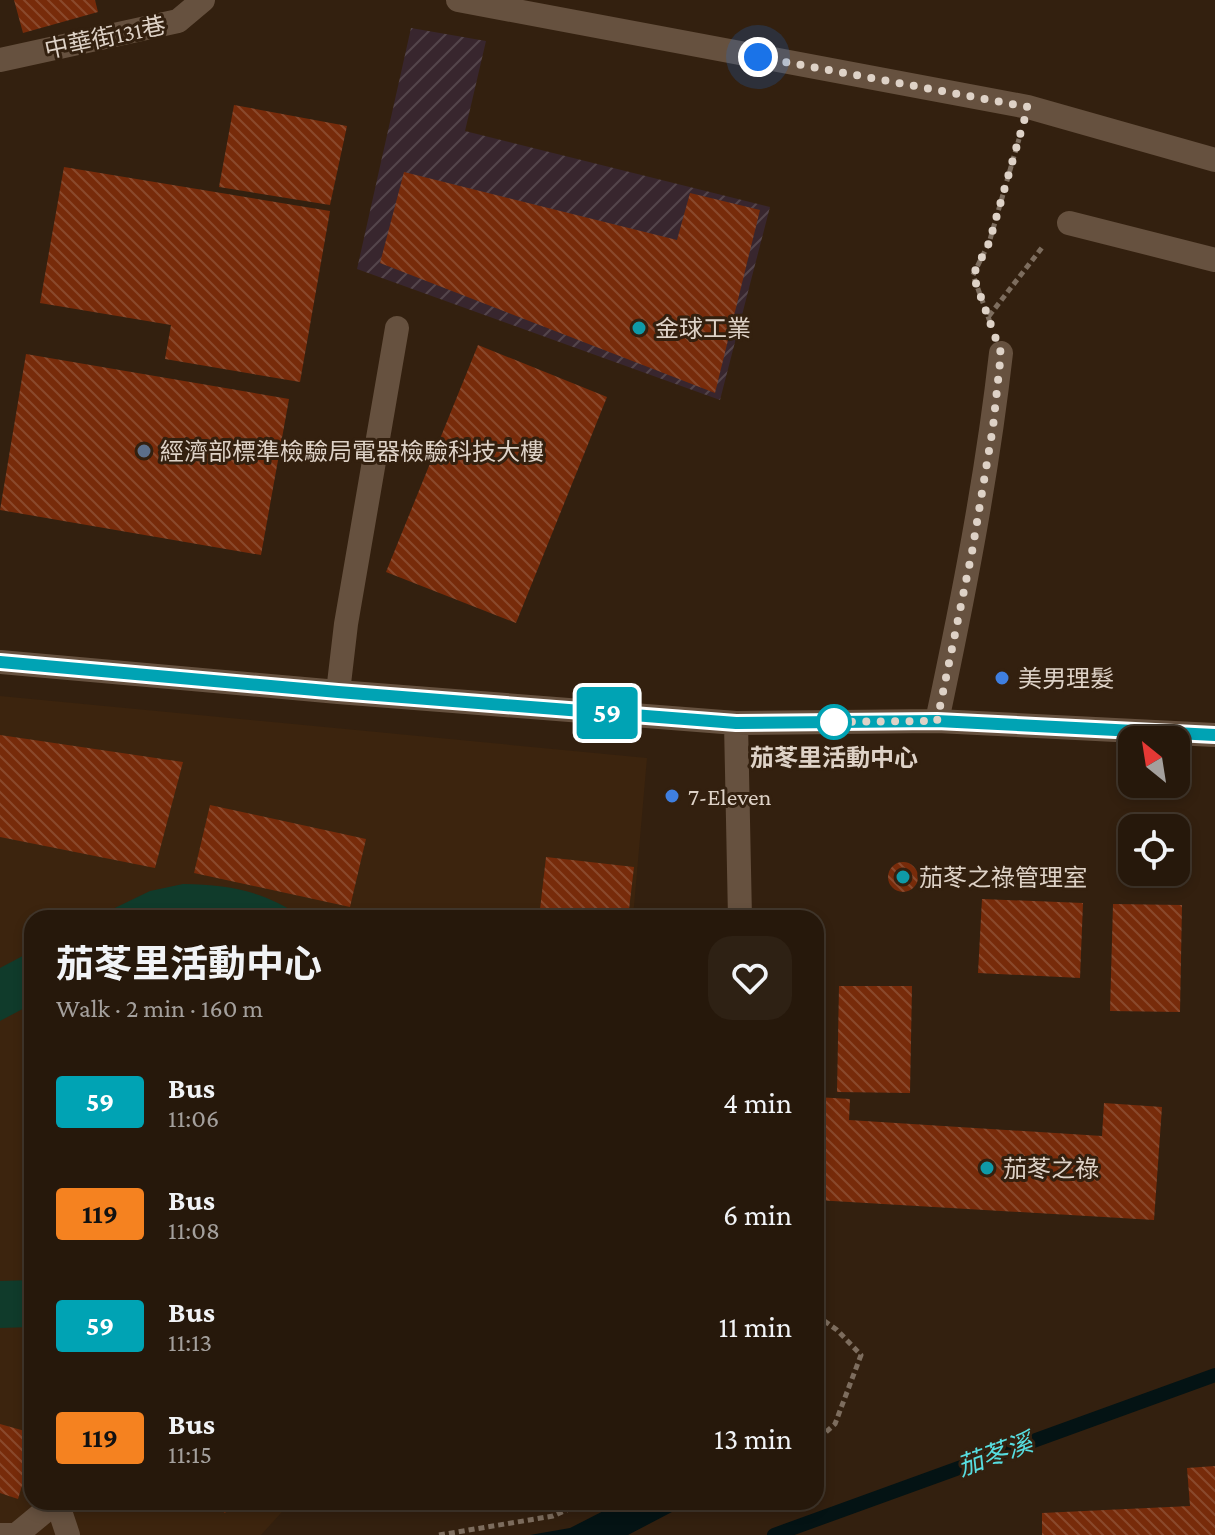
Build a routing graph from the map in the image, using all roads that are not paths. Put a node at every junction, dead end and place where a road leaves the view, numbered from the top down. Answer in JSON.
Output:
{"nodes":[{"id":1,"x":203,"y":0,"type":"edge"},
{"id":2,"x":458,"y":0,"type":"edge"},
{"id":3,"x":0,"y":60,"type":"edge"},
{"id":4,"x":1215,"y":160,"type":"edge"},
{"id":5,"x":1069,"y":223,"type":"road end"},
{"id":6,"x":1215,"y":260,"type":"edge"},
{"id":7,"x":397,"y":328,"type":"dead end"},
{"id":8,"x":1001,"y":353,"type":"road end"},
{"id":9,"x":0,"y":662,"type":"edge"},
{"id":10,"x":338,"y":692,"type":"junction"},
{"id":11,"x":937,"y":721,"type":"junction"},
{"id":12,"x":736,"y":723,"type":"junction"},
{"id":13,"x":1215,"y":735,"type":"edge"},
{"id":14,"x":740,"y":910,"type":"edge"},
{"id":15,"x":46,"y":1510,"type":"edge"},
{"id":16,"x":59,"y":1510,"type":"edge"},
{"id":17,"x":0,"y":1535,"type":"edge"},
{"id":18,"x":68,"y":1535,"type":"edge"}],
"edges":[{"from":1,"to":3,"type":"street","name":"中華街131巷"},
{"from":2,"to":4,"type":"street"},
{"from":5,"to":6,"type":"street"},
{"from":7,"to":10,"type":"street"},
{"from":8,"to":11,"type":"street"},
{"from":9,"to":10,"type":"street"},
{"from":10,"to":12,"type":"street"},
{"from":11,"to":12,"type":"street"},
{"from":11,"to":13,"type":"street"},
{"from":12,"to":14,"type":"street"},
{"from":15,"to":17,"type":"street"},
{"from":16,"to":18,"type":"street"}]}
